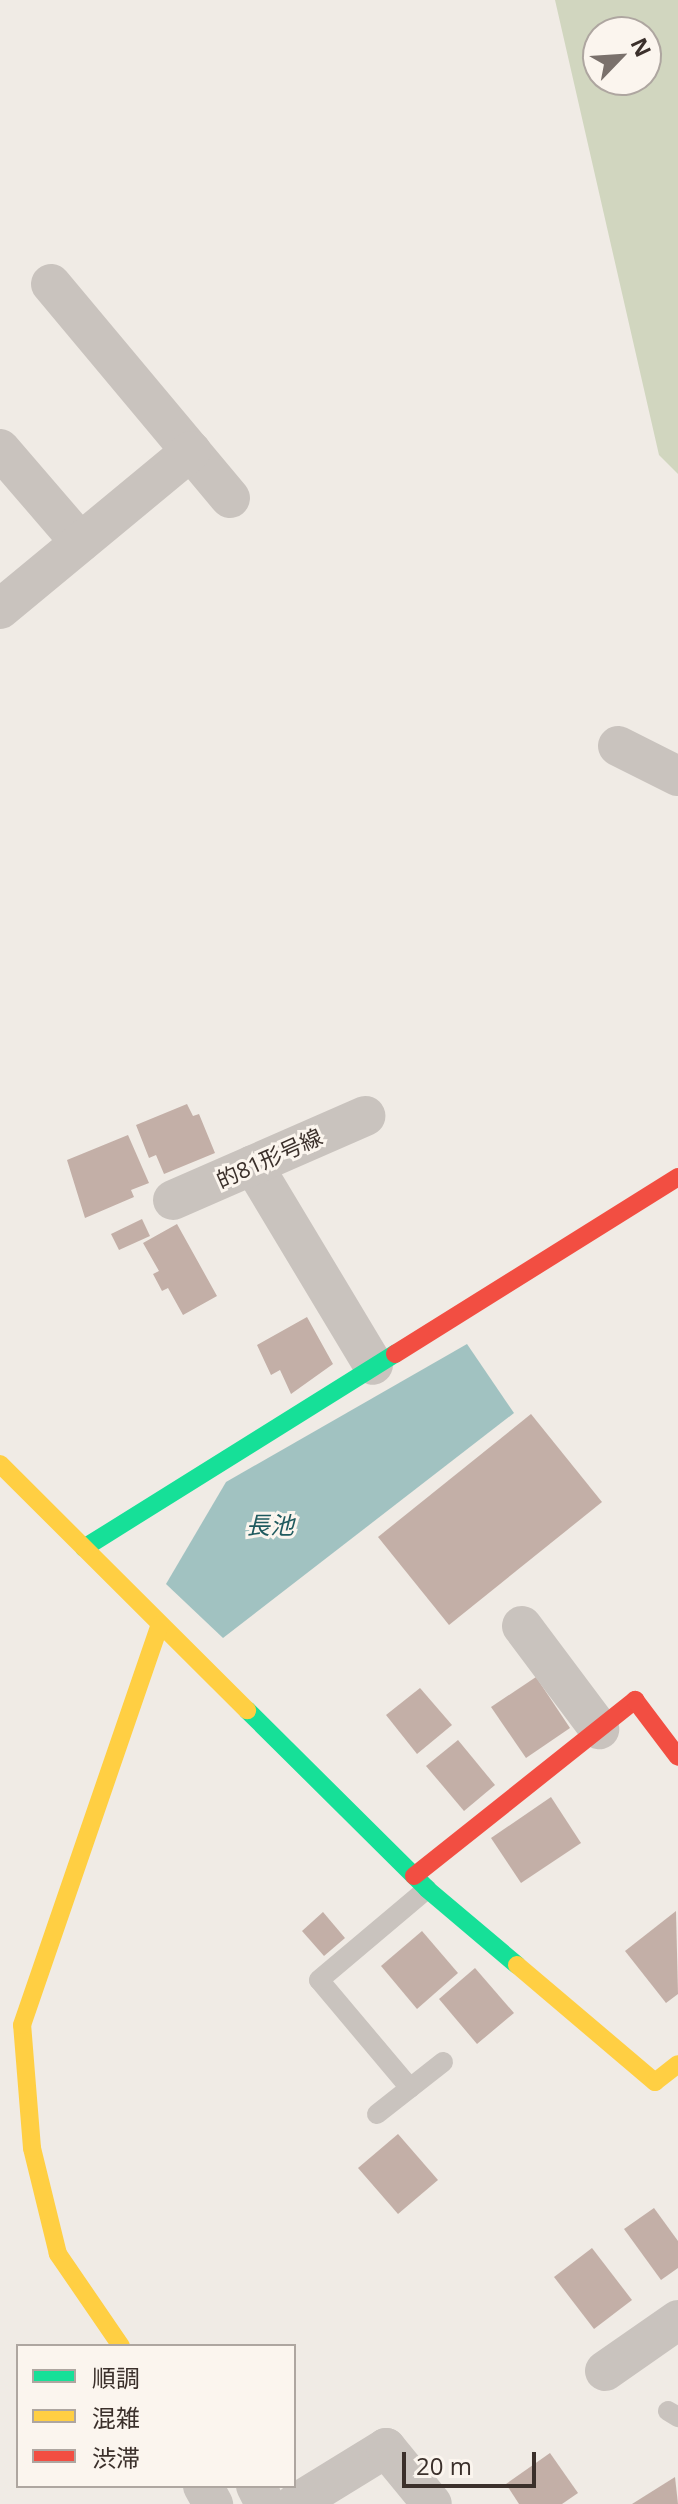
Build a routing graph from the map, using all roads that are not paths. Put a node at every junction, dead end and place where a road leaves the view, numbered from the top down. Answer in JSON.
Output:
{"nodes":[{"id":1,"x":51,"y":284,"type":"dead end"},
{"id":2,"x":0,"y":449,"type":"edge"},
{"id":3,"x":191,"y":451,"type":"junction"},
{"id":4,"x":230,"y":498,"type":"dead end"},
{"id":5,"x":80,"y":542,"type":"junction"},
{"id":6,"x":0,"y":609,"type":"edge"},
{"id":7,"x":618,"y":746,"type":"dead end"},
{"id":8,"x":678,"y":776,"type":"edge"},
{"id":9,"x":365,"y":1116,"type":"dead end"},
{"id":10,"x":253,"y":1165,"type":"junction"},
{"id":11,"x":678,"y":1177,"type":"edge"},
{"id":12,"x":173,"y":1200,"type":"dead end"},
{"id":13,"x":373,"y":1365,"type":"junction"},
{"id":14,"x":0,"y":1464,"type":"edge"},
{"id":15,"x":84,"y":1548,"type":"junction"},
{"id":16,"x":160,"y":1625,"type":"junction"},
{"id":17,"x":522,"y":1626,"type":"dead end"},
{"id":18,"x":599,"y":1729,"type":"junction"},
{"id":19,"x":678,"y":1757,"type":"edge"},
{"id":20,"x":420,"y":1883,"type":"junction"},
{"id":21,"x":11,"y":2022,"type":"edge"},
{"id":22,"x":443,"y":2062,"type":"dead end"},
{"id":23,"x":670,"y":2081,"type":"edge"},
{"id":24,"x":410,"y":2088,"type":"junction"},
{"id":25,"x":377,"y":2114,"type":"dead end"},
{"id":26,"x":678,"y":2320,"type":"edge"},
{"id":27,"x":120,"y":2344,"type":"edge"},
{"id":28,"x":605,"y":2371,"type":"dead end"},
{"id":29,"x":295,"y":2504,"type":"edge"},
{"id":30,"x":432,"y":2504,"type":"edge"}],
"edges":[{"from":1,"to":3,"type":"street"},
{"from":2,"to":5,"type":"street"},
{"from":3,"to":4,"type":"street"},
{"from":3,"to":5,"type":"street"},
{"from":5,"to":6,"type":"street"},
{"from":7,"to":8,"type":"street"},
{"from":9,"to":10,"type":"street","name":"的81形号線"},
{"from":10,"to":12,"type":"street","name":"的81形号線"},
{"from":10,"to":13,"type":"street"},
{"from":11,"to":13,"type":"street"},
{"from":13,"to":15,"type":"street"},
{"from":14,"to":15,"type":"street"},
{"from":15,"to":16,"type":"street"},
{"from":16,"to":20,"type":"street"},
{"from":16,"to":21,"type":"street"},
{"from":17,"to":18,"type":"street"},
{"from":18,"to":19,"type":"street"},
{"from":18,"to":20,"type":"street"},
{"from":20,"to":23,"type":"street"},
{"from":20,"to":24,"type":"lane"},
{"from":21,"to":27,"type":"street"},
{"from":22,"to":24,"type":"lane"},
{"from":24,"to":25,"type":"lane"},
{"from":26,"to":28,"type":"street"},
{"from":29,"to":30,"type":"street"}]}
